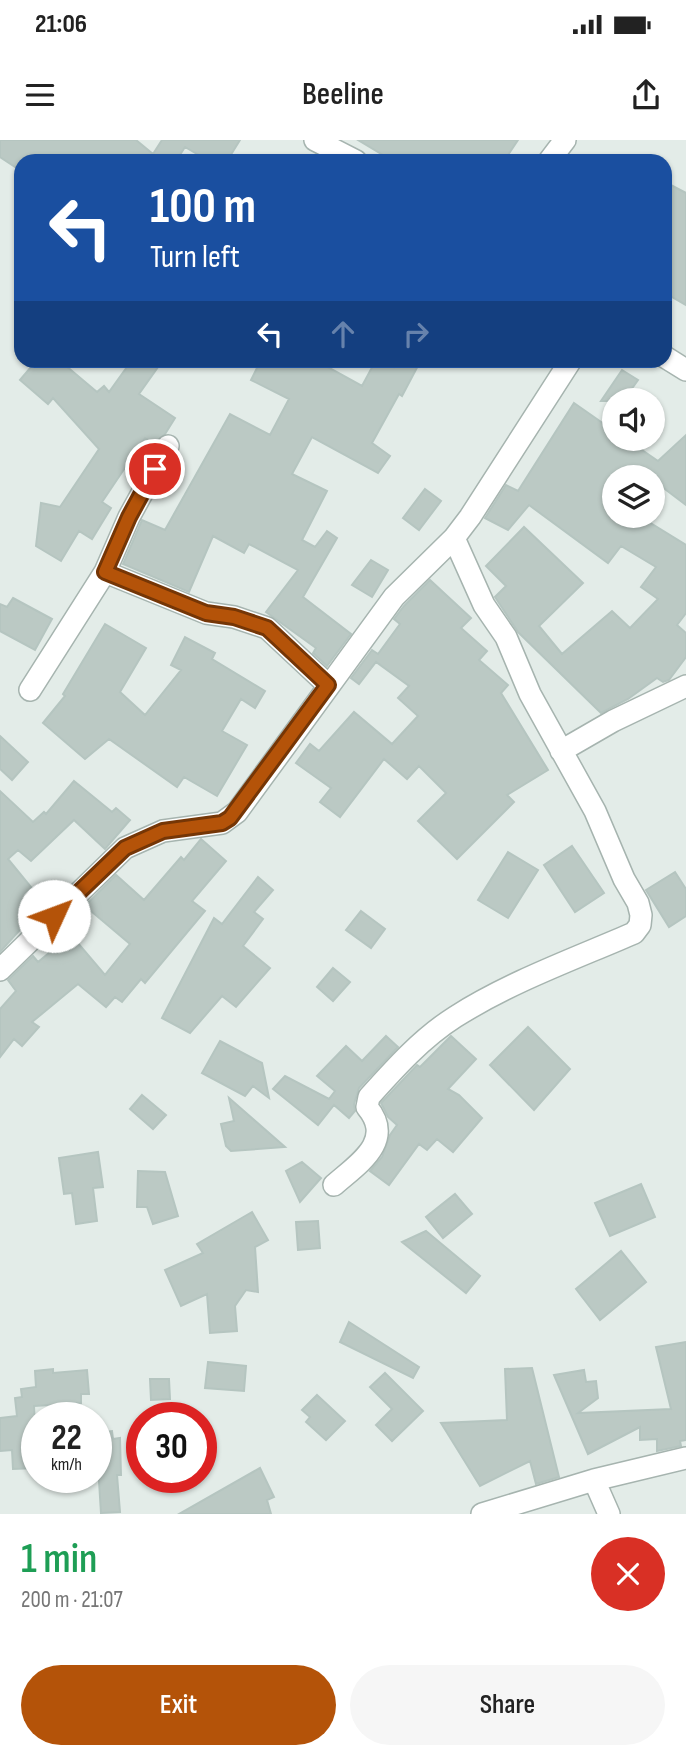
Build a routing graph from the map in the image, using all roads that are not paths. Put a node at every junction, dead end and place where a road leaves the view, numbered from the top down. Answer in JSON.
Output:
{"nodes":[{"id":1,"x":315,"y":140,"type":"edge"},
{"id":2,"x":565,"y":140,"type":"edge"},
{"id":3,"x":342,"y":154,"type":"edge"},
{"id":4,"x":554,"y":154,"type":"edge"},
{"id":5,"x":566,"y":368,"type":"edge"},
{"id":6,"x":168,"y":446,"type":"dead end"},
{"id":7,"x":454,"y":538,"type":"junction"},
{"id":8,"x":105,"y":572,"type":"junction"},
{"id":9,"x":328,"y":685,"type":"junction"},
{"id":10,"x":686,"y":686,"type":"edge"},
{"id":11,"x":30,"y":690,"type":"dead end"},
{"id":12,"x":561,"y":751,"type":"junction"},
{"id":13,"x":0,"y":970,"type":"edge"},
{"id":14,"x":334,"y":1185,"type":"dead end"},
{"id":15,"x":686,"y":1458,"type":"edge"},
{"id":16,"x":594,"y":1480,"type":"junction"},
{"id":17,"x":482,"y":1514,"type":"edge"},
{"id":18,"x":609,"y":1514,"type":"edge"}],
"edges":[{"from":1,"to":3,"type":"street"},
{"from":2,"to":4,"type":"street"},
{"from":5,"to":7,"type":"street"},
{"from":6,"to":8,"type":"street"},
{"from":7,"to":9,"type":"street"},
{"from":7,"to":12,"type":"street"},
{"from":8,"to":9,"type":"street"},
{"from":8,"to":11,"type":"street"},
{"from":9,"to":13,"type":"street"},
{"from":10,"to":12,"type":"street"},
{"from":12,"to":14,"type":"street"},
{"from":15,"to":16,"type":"street"},
{"from":16,"to":17,"type":"street"},
{"from":16,"to":18,"type":"street"}]}
